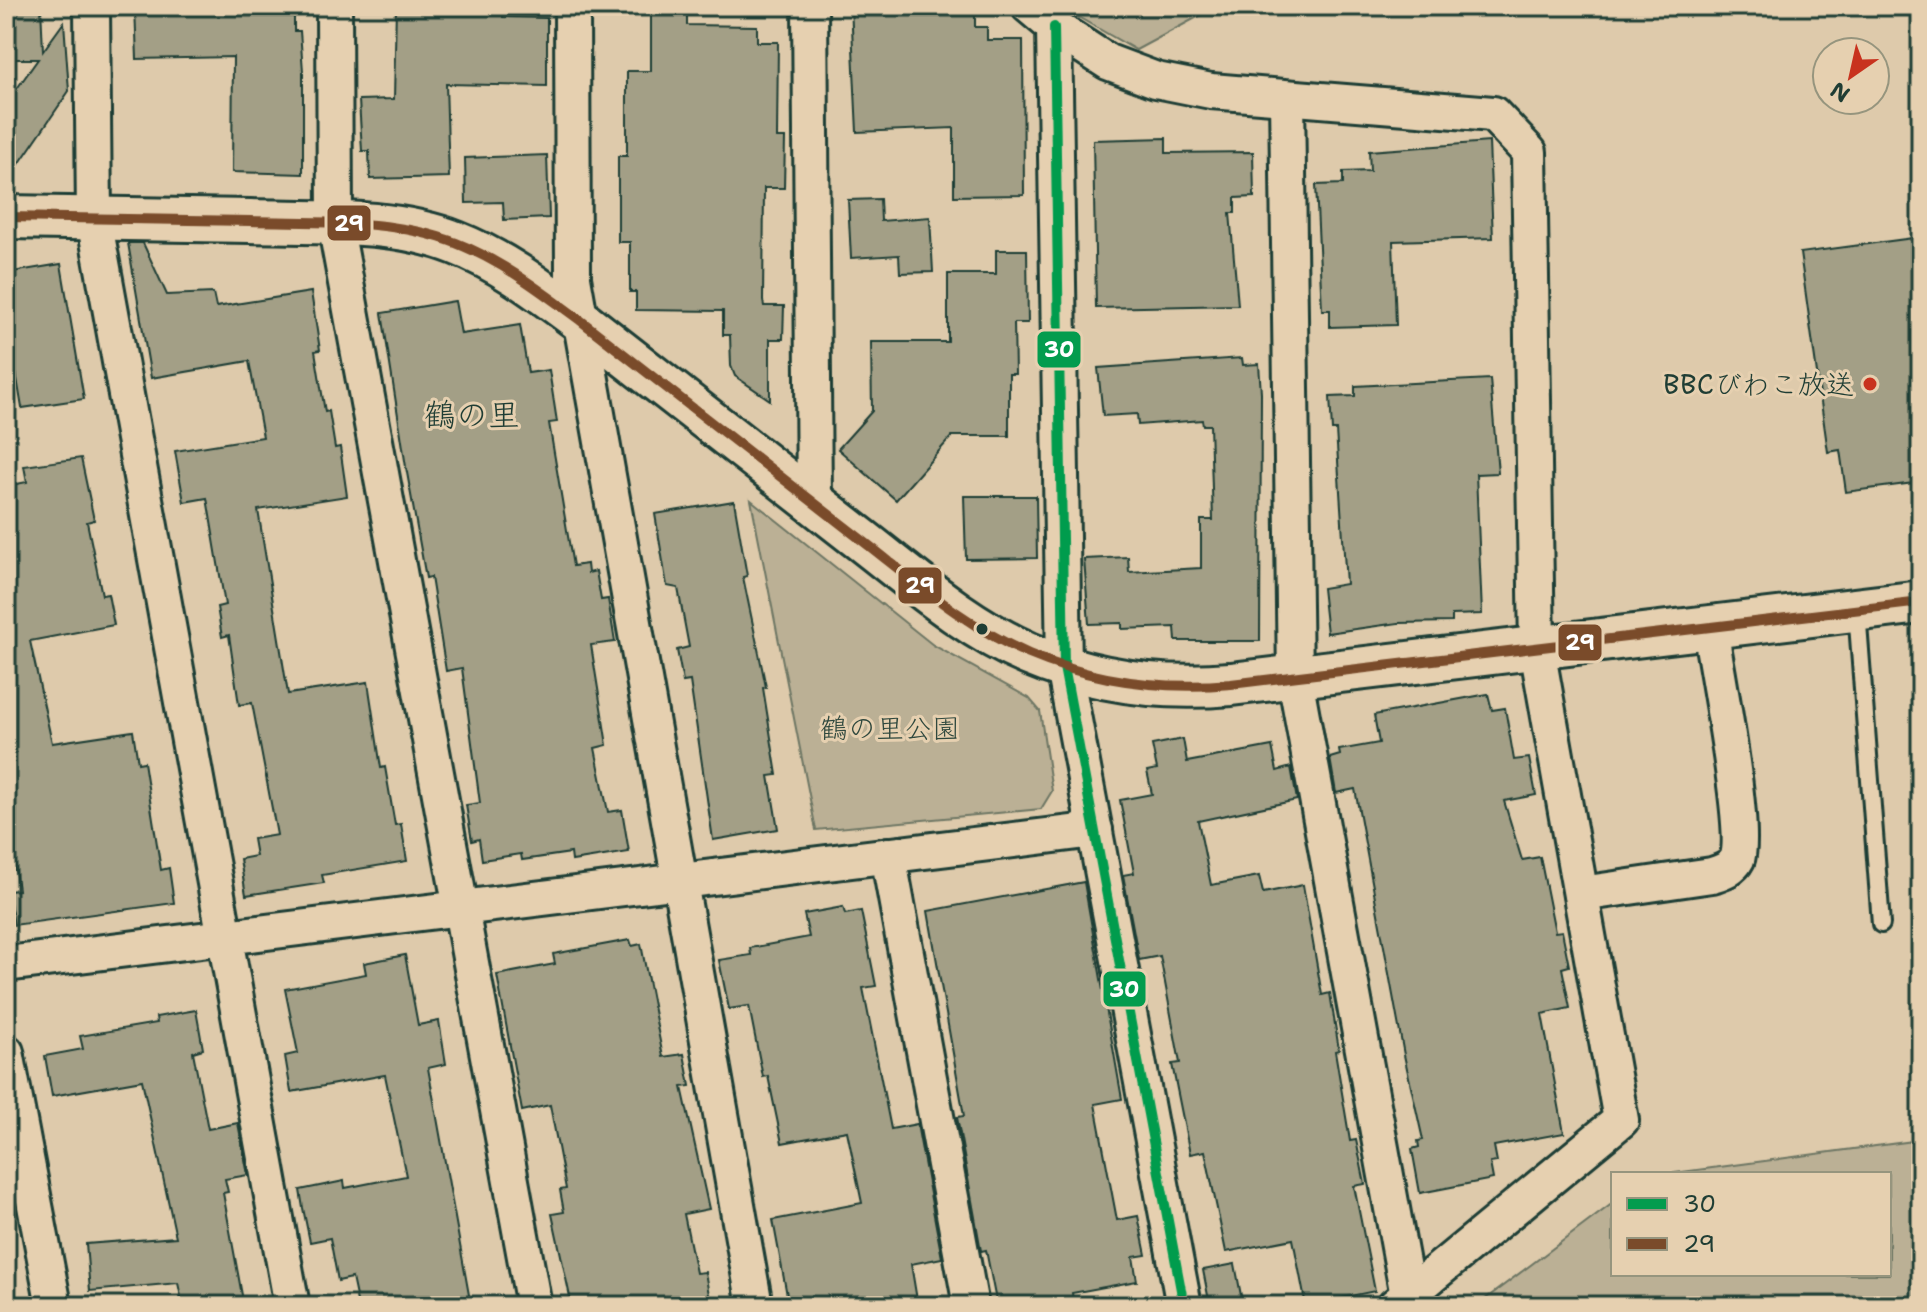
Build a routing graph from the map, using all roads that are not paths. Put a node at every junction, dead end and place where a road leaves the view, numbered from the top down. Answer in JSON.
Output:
{"nodes":[{"id":1,"x":92,"y":6,"type":"edge"},
{"id":2,"x":334,"y":6,"type":"edge"},
{"id":3,"x":572,"y":6,"type":"edge"},
{"id":4,"x":810,"y":6,"type":"edge"},
{"id":5,"x":1042,"y":17,"type":"edge"},
{"id":6,"x":1287,"y":98,"type":"junction"},
{"id":7,"x":6,"y":217,"type":"edge"},
{"id":8,"x":94,"y":219,"type":"junction"},
{"id":9,"x":335,"y":223,"type":"junction"},
{"id":10,"x":580,"y":320,"type":"junction"},
{"id":11,"x":814,"y":503,"type":"junction"},
{"id":12,"x":1921,"y":602,"type":"edge"},
{"id":13,"x":1856,"y":609,"type":"junction"},
{"id":14,"x":1710,"y":628,"type":"junction"},
{"id":15,"x":1537,"y":649,"type":"junction"},
{"id":16,"x":1064,"y":667,"type":"junction"},
{"id":17,"x":1295,"y":678,"type":"junction"},
{"id":18,"x":1095,"y":830,"type":"junction"},
{"id":19,"x":888,"y":855,"type":"junction"},
{"id":20,"x":679,"y":881,"type":"junction"},
{"id":21,"x":1581,"y":894,"type":"junction"},
{"id":22,"x":463,"y":908,"type":"junction"},
{"id":23,"x":1881,"y":924,"type":"dead end"},
{"id":24,"x":225,"y":937,"type":"junction"},
{"id":25,"x":6,"y":964,"type":"edge"},
{"id":26,"x":6,"y":1052,"type":"edge"},
{"id":27,"x":1401,"y":1301,"type":"edge"},
{"id":28,"x":54,"y":1306,"type":"edge"},
{"id":29,"x":292,"y":1306,"type":"edge"},
{"id":30,"x":534,"y":1306,"type":"edge"},
{"id":31,"x":755,"y":1306,"type":"edge"},
{"id":32,"x":971,"y":1306,"type":"edge"},
{"id":33,"x":1184,"y":1306,"type":"edge"}],
"edges":[{"from":1,"to":8,"type":"street"},
{"from":2,"to":9,"type":"street"},
{"from":3,"to":10,"type":"street"},
{"from":4,"to":11,"type":"street"},
{"from":5,"to":6,"type":"street"},
{"from":5,"to":16,"type":"street"},
{"from":6,"to":15,"type":"street"},
{"from":6,"to":17,"type":"street"},
{"from":7,"to":8,"type":"street"},
{"from":8,"to":9,"type":"street"},
{"from":8,"to":24,"type":"street"},
{"from":9,"to":10,"type":"street"},
{"from":9,"to":22,"type":"street"},
{"from":10,"to":11,"type":"street"},
{"from":10,"to":20,"type":"street"},
{"from":11,"to":16,"type":"street"},
{"from":12,"to":13,"type":"street"},
{"from":13,"to":14,"type":"street"},
{"from":13,"to":23,"type":"lane"},
{"from":14,"to":15,"type":"street"},
{"from":14,"to":21,"type":"street"},
{"from":15,"to":17,"type":"street"},
{"from":15,"to":21,"type":"street"},
{"from":16,"to":17,"type":"street"},
{"from":16,"to":18,"type":"street"},
{"from":17,"to":27,"type":"street"},
{"from":18,"to":19,"type":"street"},
{"from":18,"to":33,"type":"street"},
{"from":19,"to":20,"type":"street"},
{"from":19,"to":32,"type":"street"},
{"from":20,"to":22,"type":"street"},
{"from":20,"to":31,"type":"street"},
{"from":21,"to":27,"type":"street"},
{"from":22,"to":24,"type":"street"},
{"from":22,"to":30,"type":"street"},
{"from":24,"to":25,"type":"street"},
{"from":24,"to":29,"type":"street"},
{"from":26,"to":28,"type":"street"}]}
